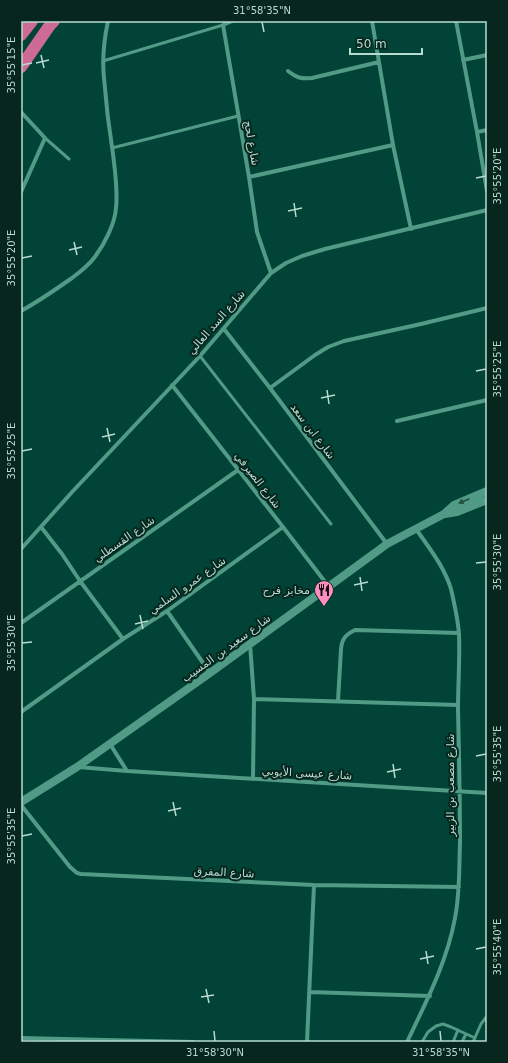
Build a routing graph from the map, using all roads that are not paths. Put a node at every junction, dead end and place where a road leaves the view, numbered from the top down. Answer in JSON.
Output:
{"nodes":[{"id":1,"x":32,"y":21,"type":"edge"},
{"id":2,"x":54,"y":21,"type":"edge"},
{"id":3,"x":108,"y":21,"type":"edge"},
{"id":4,"x":232,"y":21,"type":"edge"},
{"id":5,"x":372,"y":21,"type":"edge"},
{"id":6,"x":456,"y":21,"type":"edge"},
{"id":7,"x":223,"y":25,"type":"junction"},
{"id":8,"x":21,"y":35,"type":"edge"},
{"id":9,"x":487,"y":55,"type":"edge"},
{"id":10,"x":463,"y":60,"type":"junction"},
{"id":11,"x":103,"y":61,"type":"junction"},
{"id":12,"x":379,"y":62,"type":"junction"},
{"id":13,"x":21,"y":66,"type":"edge"},
{"id":14,"x":288,"y":71,"type":"dead end"},
{"id":15,"x":21,"y":112,"type":"edge"},
{"id":16,"x":238,"y":116,"type":"junction"},
{"id":17,"x":487,"y":130,"type":"edge"},
{"id":18,"x":478,"y":132,"type":"junction"},
{"id":19,"x":45,"y":138,"type":"junction"},
{"id":20,"x":393,"y":145,"type":"junction"},
{"id":21,"x":112,"y":148,"type":"junction"},
{"id":22,"x":69,"y":159,"type":"dead end"},
{"id":23,"x":249,"y":177,"type":"junction"},
{"id":24,"x":487,"y":191,"type":"edge"},
{"id":25,"x":21,"y":192,"type":"edge"},
{"id":26,"x":487,"y":210,"type":"edge"},
{"id":27,"x":411,"y":229,"type":"junction"},
{"id":28,"x":271,"y":273,"type":"junction"},
{"id":29,"x":487,"y":308,"type":"edge"},
{"id":30,"x":21,"y":311,"type":"edge"},
{"id":31,"x":224,"y":329,"type":"junction"},
{"id":32,"x":200,"y":356,"type":"junction"},
{"id":33,"x":172,"y":385,"type":"junction"},
{"id":34,"x":270,"y":388,"type":"junction"},
{"id":35,"x":487,"y":400,"type":"edge"},
{"id":36,"x":397,"y":421,"type":"dead end"},
{"id":37,"x":238,"y":470,"type":"junction"},
{"id":38,"x":487,"y":491,"type":"edge"},
{"id":39,"x":487,"y":500,"type":"edge"},
{"id":40,"x":444,"y":514,"type":"junction"},
{"id":41,"x":331,"y":524,"type":"dead end"},
{"id":42,"x":41,"y":527,"type":"junction"},
{"id":43,"x":283,"y":527,"type":"junction"},
{"id":44,"x":416,"y":528,"type":"junction"},
{"id":45,"x":388,"y":544,"type":"junction"},
{"id":46,"x":21,"y":549,"type":"edge"},
{"id":47,"x":80,"y":581,"type":"junction"},
{"id":48,"x":329,"y":587,"type":"junction"},
{"id":49,"x":167,"y":611,"type":"junction"},
{"id":50,"x":21,"y":623,"type":"edge"},
{"id":51,"x":459,"y":633,"type":"junction"},
{"id":52,"x":123,"y":639,"type":"junction"},
{"id":53,"x":250,"y":644,"type":"junction"},
{"id":54,"x":210,"y":674,"type":"junction"},
{"id":55,"x":254,"y":699,"type":"junction"},
{"id":56,"x":338,"y":701,"type":"junction"},
{"id":57,"x":458,"y":705,"type":"junction"},
{"id":58,"x":21,"y":712,"type":"edge"},
{"id":59,"x":109,"y":744,"type":"junction"},
{"id":60,"x":77,"y":767,"type":"junction"},
{"id":61,"x":126,"y":771,"type":"junction"},
{"id":62,"x":253,"y":779,"type":"junction"},
{"id":63,"x":460,"y":792,"type":"junction"},
{"id":64,"x":487,"y":793,"type":"edge"},
{"id":65,"x":21,"y":804,"type":"edge"},
{"id":66,"x":314,"y":885,"type":"junction"},
{"id":67,"x":459,"y":887,"type":"junction"},
{"id":68,"x":309,"y":992,"type":"junction"},
{"id":69,"x":430,"y":996,"type":"junction"},
{"id":70,"x":487,"y":1016,"type":"edge"},
{"id":71,"x":458,"y":1030,"type":"junction"},
{"id":72,"x":466,"y":1034,"type":"junction"},
{"id":73,"x":21,"y":1038,"type":"edge"},
{"id":74,"x":475,"y":1038,"type":"junction"},
{"id":75,"x":193,"y":1042,"type":"edge"},
{"id":76,"x":307,"y":1042,"type":"edge"},
{"id":77,"x":407,"y":1042,"type":"edge"},
{"id":78,"x":422,"y":1042,"type":"edge"},
{"id":79,"x":453,"y":1042,"type":"edge"},
{"id":80,"x":462,"y":1042,"type":"edge"},
{"id":81,"x":474,"y":1042,"type":"edge"}],
"edges":[{"from":1,"to":8,"type":"highway"},
{"from":2,"to":13,"type":"highway"},
{"from":3,"to":11,"type":"street"},
{"from":4,"to":7,"type":"street"},
{"from":5,"to":12,"type":"street"},
{"from":6,"to":10,"type":"street"},
{"from":7,"to":11,"type":"lane"},
{"from":7,"to":16,"type":"street","name":"شارع لحج"},
{"from":9,"to":10,"type":"street"},
{"from":10,"to":18,"type":"street"},
{"from":11,"to":21,"type":"street"},
{"from":12,"to":14,"type":"street"},
{"from":12,"to":20,"type":"street"},
{"from":15,"to":19,"type":"street"},
{"from":16,"to":21,"type":"lane"},
{"from":16,"to":23,"type":"street","name":"شارع لحج"},
{"from":17,"to":18,"type":"street"},
{"from":18,"to":24,"type":"street"},
{"from":19,"to":22,"type":"lane"},
{"from":19,"to":25,"type":"street"},
{"from":20,"to":23,"type":"street"},
{"from":20,"to":27,"type":"street"},
{"from":21,"to":30,"type":"street"},
{"from":23,"to":28,"type":"street","name":"شارع لحج"},
{"from":26,"to":27,"type":"street","name":"شارع السد العالي"},
{"from":27,"to":28,"type":"street","name":"شارع السد العالي"},
{"from":28,"to":31,"type":"street","name":"شارع السد العالي"},
{"from":29,"to":34,"type":"street"},
{"from":31,"to":32,"type":"street","name":"شارع السد العالي"},
{"from":31,"to":34,"type":"street","name":"شارع ابن سعد"},
{"from":32,"to":33,"type":"street","name":"شارع السد العالي"},
{"from":32,"to":41,"type":"lane"},
{"from":33,"to":37,"type":"street","name":"شارع الصيرفي"},
{"from":33,"to":42,"type":"street","name":"شارع السد العالي"},
{"from":34,"to":45,"type":"street","name":"شارع ابن سعد"},
{"from":35,"to":36,"type":"street"},
{"from":37,"to":43,"type":"street","name":"شارع الصيرفي"},
{"from":37,"to":47,"type":"street","name":"شارع القسطلي"},
{"from":38,"to":40,"type":"street","name":"شارع سعيد بن المسيب","one_way":true},
{"from":39,"to":40,"type":"street","name":"شارع سعيد بن المسيب"},
{"from":40,"to":44,"type":"street","name":"شارع سعيد بن المسيب"},
{"from":42,"to":46,"type":"street","name":"شارع السد العالي"},
{"from":42,"to":47,"type":"street"},
{"from":43,"to":48,"type":"street","name":"شارع الصيرفي"},
{"from":43,"to":49,"type":"street","name":"شارع عمرو السلمي"},
{"from":44,"to":45,"type":"street","name":"شارع سعيد بن المسيب"},
{"from":44,"to":51,"type":"street","name":"شارع مصعب بن الزبير"},
{"from":45,"to":48,"type":"street","name":"شارع سعيد بن المسيب"},
{"from":47,"to":50,"type":"street","name":"شارع القسطلي"},
{"from":47,"to":52,"type":"street"},
{"from":48,"to":53,"type":"street","name":"شارع سعيد بن المسيب"},
{"from":49,"to":52,"type":"street","name":"شارع عمرو السلمي"},
{"from":49,"to":54,"type":"street"},
{"from":51,"to":56,"type":"street"},
{"from":51,"to":57,"type":"street","name":"شارع مصعب بن الزبير"},
{"from":52,"to":58,"type":"street","name":"شارع عمرو السلمي"},
{"from":53,"to":54,"type":"street","name":"شارع سعيد بن المسيب"},
{"from":53,"to":55,"type":"street"},
{"from":54,"to":59,"type":"street","name":"شارع سعيد بن المسيب"},
{"from":55,"to":56,"type":"street"},
{"from":55,"to":62,"type":"street"},
{"from":56,"to":57,"type":"street"},
{"from":57,"to":63,"type":"street","name":"شارع مصعب بن الزبير"},
{"from":59,"to":60,"type":"street","name":"شارع سعيد بن المسيب"},
{"from":59,"to":61,"type":"street"},
{"from":60,"to":61,"type":"street","name":"شارع عيسى الأيوبي"},
{"from":60,"to":65,"type":"street","name":"شارع سعيد بن المسيب"},
{"from":61,"to":62,"type":"street","name":"شارع عيسى الأيوبي"},
{"from":62,"to":63,"type":"street","name":"شارع عيسى الأيوبي"},
{"from":63,"to":64,"type":"street","name":"شارع عيسى الأيوبي"},
{"from":63,"to":67,"type":"street","name":"شارع مصعب بن الزبير"},
{"from":65,"to":66,"type":"street","name":"شارع المفرق"},
{"from":66,"to":67,"type":"street","name":"شارع المفرق"},
{"from":66,"to":68,"type":"street"},
{"from":67,"to":69,"type":"street","name":"شارع مصعب بن الزبير"},
{"from":68,"to":69,"type":"street"},
{"from":68,"to":76,"type":"street"},
{"from":69,"to":77,"type":"street","name":"شارع مصعب بن الزبير"},
{"from":70,"to":74,"type":"lane"},
{"from":71,"to":72,"type":"lane"},
{"from":71,"to":78,"type":"lane"},
{"from":71,"to":79,"type":"lane"},
{"from":72,"to":74,"type":"lane"},
{"from":72,"to":80,"type":"lane"},
{"from":73,"to":75,"type":"street"},
{"from":74,"to":81,"type":"lane"}]}
